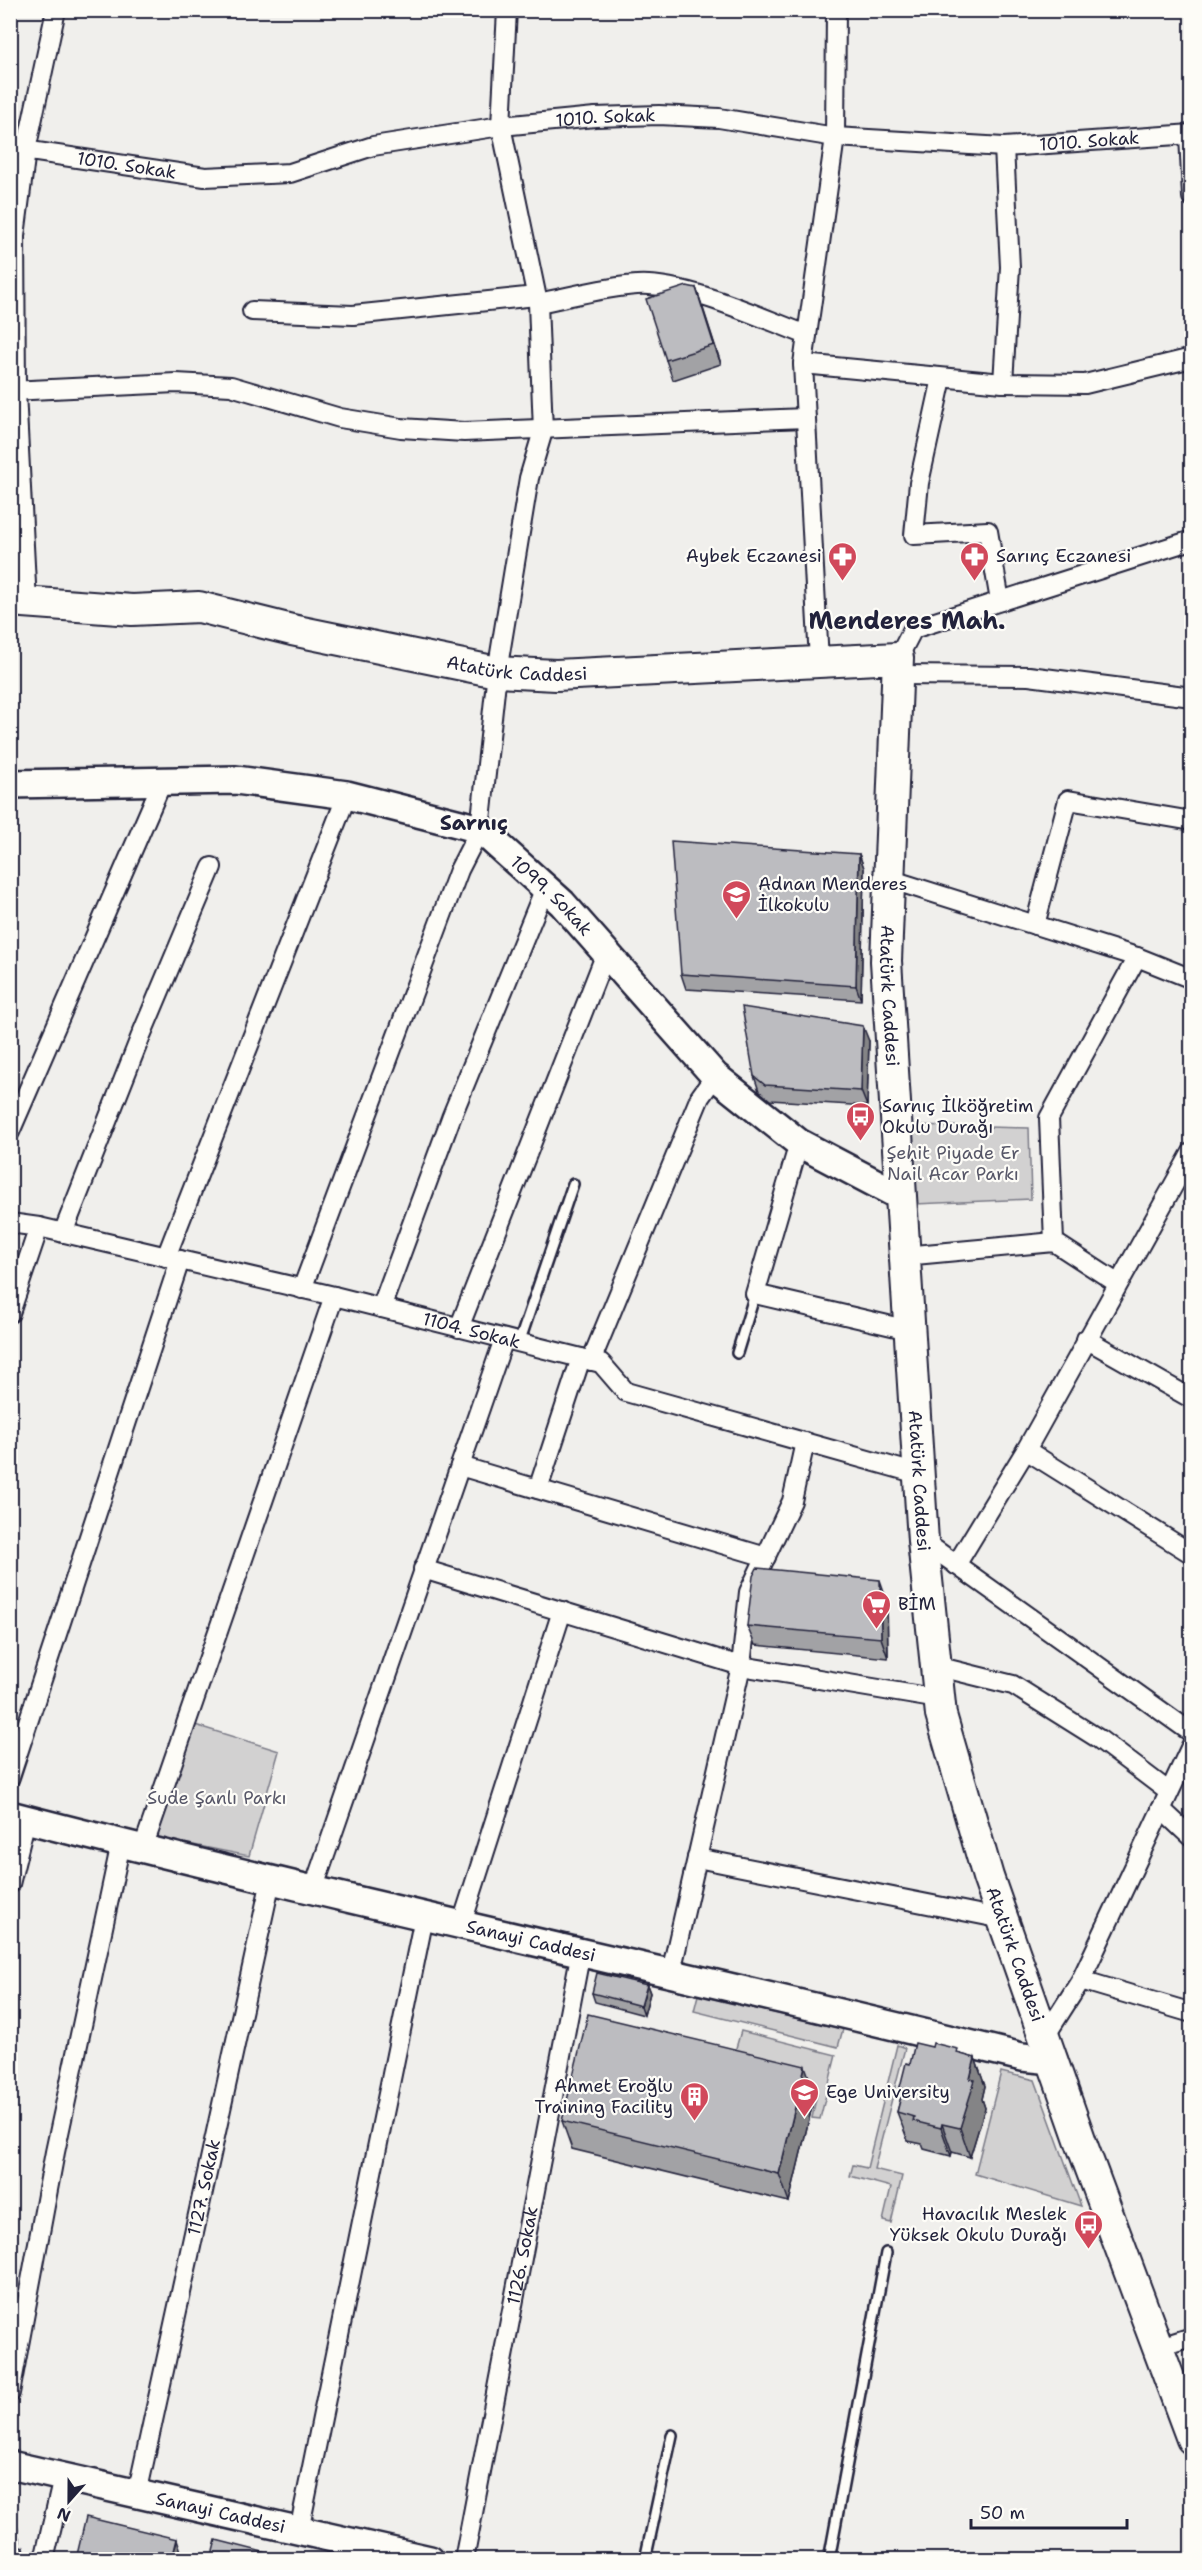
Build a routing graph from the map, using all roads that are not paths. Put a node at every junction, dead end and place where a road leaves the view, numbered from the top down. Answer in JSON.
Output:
{"nodes":[{"id":1,"x":56,"y":10,"type":"edge"},
{"id":2,"x":507,"y":10,"type":"edge"},
{"id":3,"x":836,"y":10,"type":"edge"},
{"id":4,"x":501,"y":126,"type":"junction"},
{"id":5,"x":1190,"y":135,"type":"edge"},
{"id":6,"x":835,"y":137,"type":"junction"},
{"id":7,"x":1004,"y":147,"type":"junction"},
{"id":8,"x":18,"y":149,"type":"edge"},
{"id":9,"x":1191,"y":196,"type":"edge"},
{"id":10,"x":537,"y":299,"type":"junction"},
{"id":11,"x":252,"y":311,"type":"dead end"},
{"id":12,"x":807,"y":335,"type":"junction"},
{"id":13,"x":1191,"y":358,"type":"edge"},
{"id":14,"x":803,"y":364,"type":"junction"},
{"id":15,"x":942,"y":378,"type":"junction"},
{"id":16,"x":1003,"y":383,"type":"junction"},
{"id":17,"x":13,"y":391,"type":"edge"},
{"id":18,"x":806,"y":418,"type":"junction"},
{"id":19,"x":543,"y":431,"type":"junction"},
{"id":20,"x":1191,"y":540,"type":"edge"},
{"id":21,"x":1000,"y":601,"type":"junction"},
{"id":22,"x":16,"y":602,"type":"edge"},
{"id":23,"x":819,"y":661,"type":"junction"},
{"id":24,"x":897,"y":666,"type":"junction"},
{"id":25,"x":497,"y":672,"type":"junction"},
{"id":26,"x":1191,"y":697,"type":"edge"},
{"id":27,"x":163,"y":780,"type":"junction"},
{"id":28,"x":12,"y":788,"type":"edge"},
{"id":29,"x":347,"y":795,"type":"junction"},
{"id":30,"x":1191,"y":821,"type":"edge"},
{"id":31,"x":480,"y":829,"type":"junction"},
{"id":32,"x":212,"y":867,"type":"dead end"},
{"id":33,"x":889,"y":879,"type":"junction"},
{"id":34,"x":545,"y":888,"type":"junction"},
{"id":35,"x":1035,"y":925,"type":"junction"},
{"id":36,"x":606,"y":953,"type":"junction"},
{"id":37,"x":1137,"y":957,"type":"junction"},
{"id":38,"x":1191,"y":979,"type":"edge"},
{"id":39,"x":715,"y":1076,"type":"junction"},
{"id":40,"x":10,"y":1132,"type":"edge"},
{"id":41,"x":799,"y":1143,"type":"junction"},
{"id":42,"x":1191,"y":1152,"type":"edge"},
{"id":43,"x":573,"y":1184,"type":"dead end"},
{"id":44,"x":900,"y":1196,"type":"junction"},
{"id":45,"x":10,"y":1223,"type":"edge"},
{"id":46,"x":39,"y":1227,"type":"junction"},
{"id":47,"x":63,"y":1233,"type":"junction"},
{"id":48,"x":1054,"y":1242,"type":"junction"},
{"id":49,"x":904,"y":1256,"type":"junction"},
{"id":50,"x":173,"y":1258,"type":"junction"},
{"id":51,"x":1117,"y":1283,"type":"junction"},
{"id":52,"x":302,"y":1288,"type":"junction"},
{"id":53,"x":755,"y":1294,"type":"junction"},
{"id":54,"x":334,"y":1296,"type":"junction"},
{"id":55,"x":381,"y":1308,"type":"junction"},
{"id":56,"x":10,"y":1313,"type":"edge"},
{"id":57,"x":459,"y":1328,"type":"junction"},
{"id":58,"x":909,"y":1330,"type":"junction"},
{"id":59,"x":1086,"y":1339,"type":"junction"},
{"id":60,"x":511,"y":1341,"type":"junction"},
{"id":61,"x":737,"y":1353,"type":"dead end"},
{"id":62,"x":586,"y":1360,"type":"junction"},
{"id":63,"x":1191,"y":1399,"type":"edge"},
{"id":64,"x":805,"y":1442,"type":"junction"},
{"id":65,"x":1026,"y":1450,"type":"junction"},
{"id":66,"x":460,"y":1466,"type":"junction"},
{"id":67,"x":918,"y":1474,"type":"junction"},
{"id":68,"x":538,"y":1489,"type":"junction"},
{"id":69,"x":923,"y":1541,"type":"junction"},
{"id":70,"x":1191,"y":1554,"type":"edge"},
{"id":71,"x":766,"y":1557,"type":"junction"},
{"id":72,"x":956,"y":1565,"type":"junction"},
{"id":73,"x":423,"y":1569,"type":"junction"},
{"id":74,"x":562,"y":1611,"type":"junction"},
{"id":75,"x":741,"y":1666,"type":"junction"},
{"id":76,"x":936,"y":1666,"type":"junction"},
{"id":77,"x":939,"y":1699,"type":"junction"},
{"id":78,"x":1191,"y":1733,"type":"edge"},
{"id":79,"x":1191,"y":1744,"type":"edge"},
{"id":80,"x":10,"y":1778,"type":"edge"},
{"id":81,"x":1169,"y":1792,"type":"junction"},
{"id":82,"x":1161,"y":1809,"type":"junction"},
{"id":83,"x":18,"y":1817,"type":"edge"},
{"id":84,"x":1191,"y":1838,"type":"edge"},
{"id":85,"x":132,"y":1845,"type":"junction"},
{"id":86,"x":697,"y":1858,"type":"junction"},
{"id":87,"x":271,"y":1880,"type":"junction"},
{"id":88,"x":10,"y":1884,"type":"edge"},
{"id":89,"x":313,"y":1890,"type":"junction"},
{"id":90,"x":424,"y":1917,"type":"junction"},
{"id":91,"x":1003,"y":1919,"type":"junction"},
{"id":92,"x":461,"y":1926,"type":"junction"},
{"id":93,"x":581,"y":1952,"type":"junction"},
{"id":94,"x":671,"y":1972,"type":"junction"},
{"id":95,"x":1081,"y":1980,"type":"junction"},
{"id":96,"x":1191,"y":2013,"type":"edge"},
{"id":97,"x":1048,"y":2049,"type":"junction"},
{"id":98,"x":886,"y":2253,"type":"dead end"},
{"id":99,"x":1191,"y":2337,"type":"edge"},
{"id":100,"x":1157,"y":2348,"type":"junction"},
{"id":101,"x":10,"y":2394,"type":"edge"},
{"id":102,"x":672,"y":2435,"type":"dead end"},
{"id":103,"x":1191,"y":2439,"type":"edge"},
{"id":104,"x":10,"y":2465,"type":"edge"},
{"id":105,"x":63,"y":2478,"type":"junction"},
{"id":106,"x":137,"y":2494,"type":"junction"},
{"id":107,"x":299,"y":2530,"type":"junction"},
{"id":108,"x":44,"y":2559,"type":"edge"},
{"id":109,"x":429,"y":2559,"type":"edge"},
{"id":110,"x":464,"y":2559,"type":"edge"},
{"id":111,"x":645,"y":2559,"type":"edge"},
{"id":112,"x":829,"y":2559,"type":"edge"}],
"edges":[{"from":1,"to":8,"type":"street"},
{"from":2,"to":4,"type":"street"},
{"from":3,"to":6,"type":"street"},
{"from":4,"to":6,"type":"street","name":"1010. Sokak"},
{"from":4,"to":8,"type":"street","name":"1010. Sokak"},
{"from":4,"to":10,"type":"street"},
{"from":5,"to":7,"type":"street","name":"1010. Sokak"},
{"from":5,"to":9,"type":"street"},
{"from":6,"to":7,"type":"street","name":"1010. Sokak"},
{"from":6,"to":12,"type":"street"},
{"from":7,"to":16,"type":"street"},
{"from":8,"to":17,"type":"street"},
{"from":10,"to":11,"type":"street"},
{"from":10,"to":12,"type":"street"},
{"from":10,"to":19,"type":"street"},
{"from":12,"to":14,"type":"street"},
{"from":13,"to":16,"type":"street"},
{"from":14,"to":15,"type":"street"},
{"from":14,"to":18,"type":"street"},
{"from":15,"to":16,"type":"street"},
{"from":15,"to":21,"type":"street"},
{"from":17,"to":19,"type":"street"},
{"from":17,"to":22,"type":"street"},
{"from":18,"to":19,"type":"street"},
{"from":18,"to":23,"type":"street"},
{"from":19,"to":25,"type":"street"},
{"from":20,"to":21,"type":"street"},
{"from":21,"to":24,"type":"street"},
{"from":22,"to":25,"type":"main road","name":"Atatürk Caddesi"},
{"from":23,"to":24,"type":"main road","name":"Atatürk Caddesi"},
{"from":23,"to":25,"type":"main road","name":"Atatürk Caddesi"},
{"from":24,"to":26,"type":"street"},
{"from":24,"to":33,"type":"main road","name":"Atatürk Caddesi"},
{"from":25,"to":31,"type":"street"},
{"from":27,"to":28,"type":"street","name":"1099. Sokak"},
{"from":27,"to":29,"type":"street","name":"1099. Sokak"},
{"from":27,"to":40,"type":"street"},
{"from":29,"to":31,"type":"street","name":"1099. Sokak"},
{"from":29,"to":50,"type":"street"},
{"from":30,"to":35,"type":"street"},
{"from":31,"to":34,"type":"street","name":"1099. Sokak"},
{"from":31,"to":52,"type":"street"},
{"from":32,"to":47,"type":"street"},
{"from":33,"to":35,"type":"street"},
{"from":33,"to":44,"type":"main road","name":"Atatürk Caddesi"},
{"from":34,"to":36,"type":"street","name":"1099. Sokak"},
{"from":34,"to":55,"type":"street"},
{"from":35,"to":37,"type":"street"},
{"from":36,"to":39,"type":"street","name":"1099. Sokak"},
{"from":36,"to":57,"type":"street"},
{"from":37,"to":38,"type":"street"},
{"from":37,"to":48,"type":"street"},
{"from":39,"to":41,"type":"street","name":"1099. Sokak"},
{"from":39,"to":62,"type":"street"},
{"from":41,"to":44,"type":"street","name":"1099. Sokak"},
{"from":41,"to":53,"type":"street"},
{"from":42,"to":51,"type":"street"},
{"from":43,"to":60,"type":"lane"},
{"from":44,"to":49,"type":"main road","name":"Atatürk Caddesi"},
{"from":45,"to":46,"type":"street","name":"1104. Sokak"},
{"from":46,"to":47,"type":"street","name":"1104. Sokak"},
{"from":46,"to":56,"type":"street"},
{"from":47,"to":50,"type":"street","name":"1104. Sokak"},
{"from":48,"to":49,"type":"street"},
{"from":48,"to":51,"type":"street"},
{"from":49,"to":58,"type":"main road","name":"Atatürk Caddesi"},
{"from":50,"to":52,"type":"street","name":"1104. Sokak"},
{"from":50,"to":80,"type":"street"},
{"from":51,"to":59,"type":"street"},
{"from":52,"to":54,"type":"street","name":"1104. Sokak"},
{"from":53,"to":58,"type":"street"},
{"from":53,"to":61,"type":"lane"},
{"from":54,"to":55,"type":"street","name":"1104. Sokak"},
{"from":54,"to":85,"type":"street"},
{"from":55,"to":57,"type":"street","name":"1104. Sokak"},
{"from":57,"to":60,"type":"street","name":"1104. Sokak"},
{"from":58,"to":67,"type":"main road","name":"Atatürk Caddesi"},
{"from":59,"to":63,"type":"street"},
{"from":59,"to":65,"type":"street"},
{"from":60,"to":62,"type":"street","name":"1104. Sokak"},
{"from":60,"to":66,"type":"street"},
{"from":62,"to":64,"type":"street","name":"1104. Sokak"},
{"from":62,"to":68,"type":"street"},
{"from":64,"to":67,"type":"street","name":"1104. Sokak"},
{"from":64,"to":71,"type":"street"},
{"from":65,"to":70,"type":"street"},
{"from":65,"to":72,"type":"street"},
{"from":66,"to":68,"type":"street"},
{"from":66,"to":73,"type":"street"},
{"from":67,"to":69,"type":"main road","name":"Atatürk Caddesi"},
{"from":68,"to":71,"type":"street"},
{"from":69,"to":72,"type":"street"},
{"from":69,"to":76,"type":"main road","name":"Atatürk Caddesi"},
{"from":71,"to":75,"type":"street"},
{"from":72,"to":78,"type":"street"},
{"from":73,"to":74,"type":"street"},
{"from":73,"to":89,"type":"street"},
{"from":74,"to":75,"type":"street"},
{"from":74,"to":92,"type":"street"},
{"from":75,"to":77,"type":"street"},
{"from":75,"to":86,"type":"street"},
{"from":76,"to":77,"type":"main road","name":"Atatürk Caddesi"},
{"from":76,"to":81,"type":"street"},
{"from":77,"to":91,"type":"main road","name":"Atatürk Caddesi"},
{"from":79,"to":81,"type":"street"},
{"from":81,"to":82,"type":"street"},
{"from":82,"to":84,"type":"street"},
{"from":82,"to":95,"type":"street"},
{"from":83,"to":85,"type":"street","name":"Sanayi Caddesi"},
{"from":83,"to":88,"type":"street"},
{"from":85,"to":87,"type":"street","name":"Sanayi Caddesi"},
{"from":85,"to":101,"type":"street"},
{"from":86,"to":91,"type":"street"},
{"from":86,"to":94,"type":"street"},
{"from":87,"to":89,"type":"street","name":"Sanayi Caddesi"},
{"from":87,"to":106,"type":"street","name":"1127. Sokak"},
{"from":89,"to":90,"type":"street","name":"Sanayi Caddesi"},
{"from":90,"to":92,"type":"street","name":"Sanayi Caddesi"},
{"from":90,"to":107,"type":"street"},
{"from":91,"to":97,"type":"main road","name":"Atatürk Caddesi"},
{"from":92,"to":93,"type":"street","name":"Sanayi Caddesi"},
{"from":93,"to":94,"type":"street","name":"Sanayi Caddesi"},
{"from":93,"to":110,"type":"street","name":"1126. Sokak"},
{"from":94,"to":97,"type":"street","name":"Sanayi Caddesi"},
{"from":95,"to":96,"type":"street"},
{"from":95,"to":97,"type":"street"},
{"from":97,"to":100,"type":"main road","name":"Atatürk Caddesi"},
{"from":98,"to":112,"type":"lane"},
{"from":99,"to":100,"type":"street"},
{"from":100,"to":103,"type":"main road","name":"Atatürk Caddesi"},
{"from":102,"to":111,"type":"lane"},
{"from":104,"to":105,"type":"street","name":"Sanayi Caddesi"},
{"from":105,"to":106,"type":"street","name":"Sanayi Caddesi"},
{"from":105,"to":108,"type":"street"},
{"from":106,"to":107,"type":"street","name":"Sanayi Caddesi"},
{"from":107,"to":109,"type":"street","name":"Sanayi Caddesi"}]}
